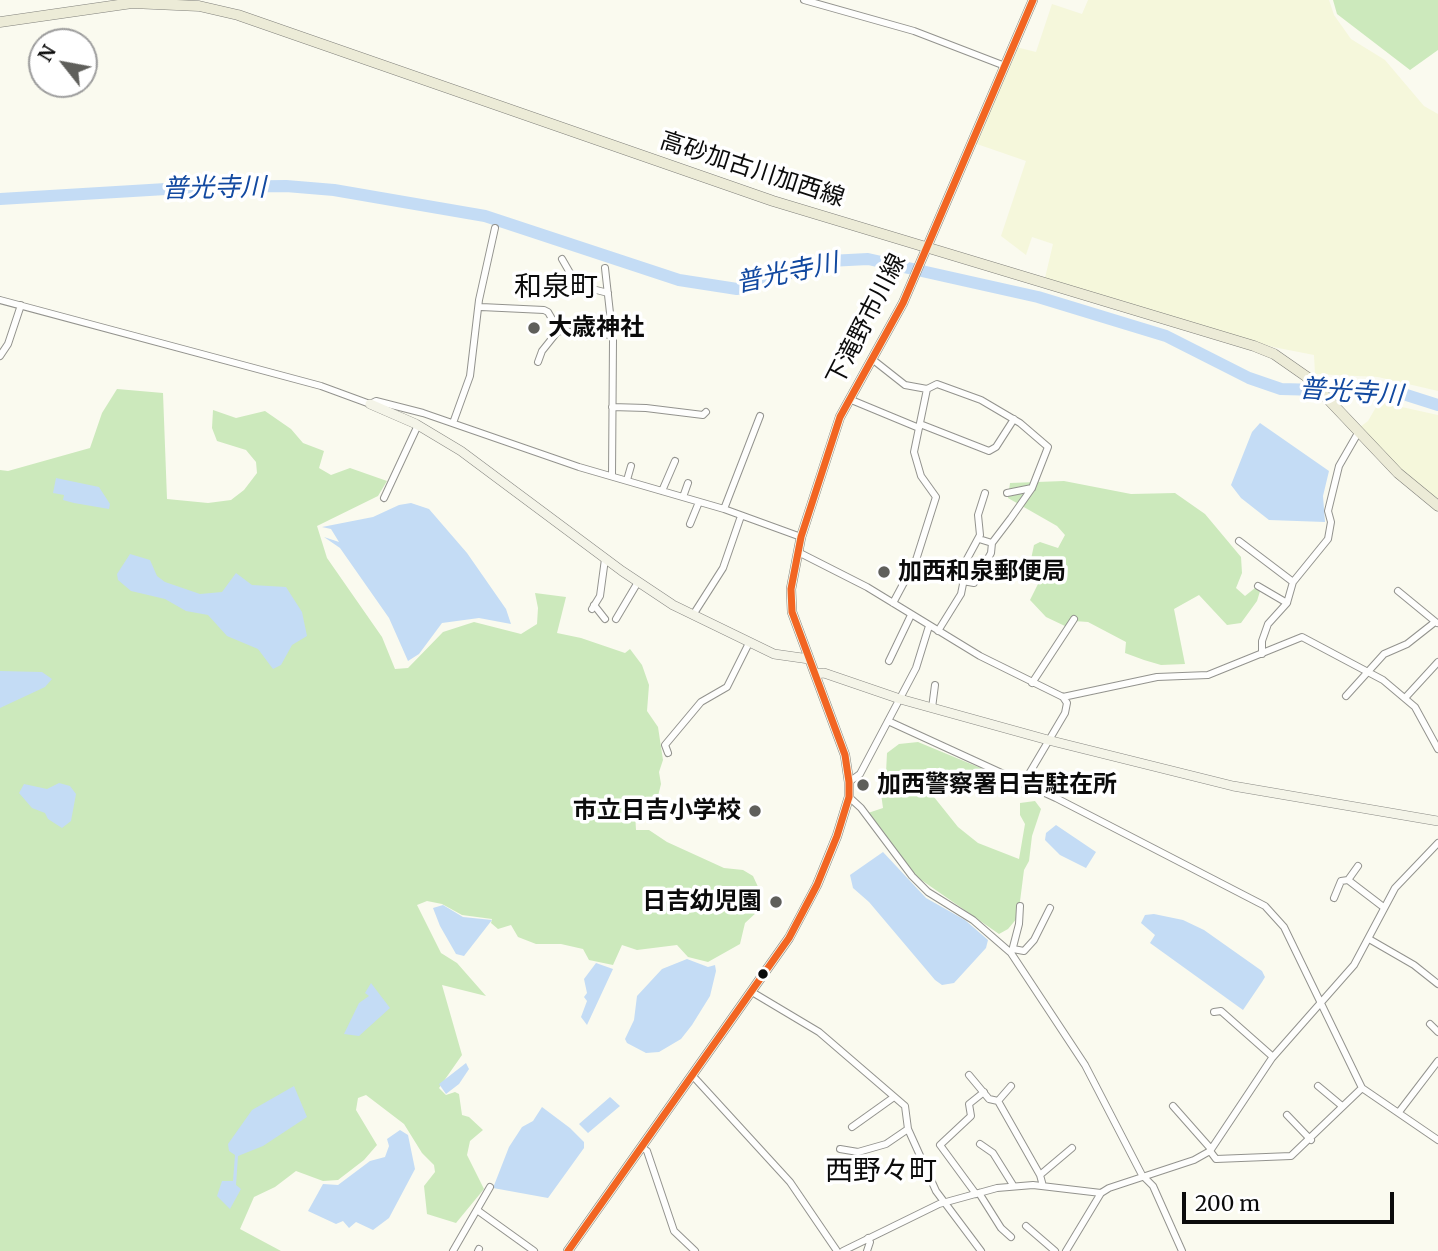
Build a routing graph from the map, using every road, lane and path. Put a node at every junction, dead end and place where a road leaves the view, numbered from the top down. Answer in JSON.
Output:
{"nodes":[{"id":1,"x":804,"y":0,"type":"edge"},
{"id":2,"x":1033,"y":0,"type":"edge"},
{"id":3,"x":0,"y":22,"type":"edge"},
{"id":4,"x":1005,"y":66,"type":"junction"},
{"id":5,"x":495,"y":228,"type":"dead end"},
{"id":6,"x":925,"y":247,"type":"junction"},
{"id":7,"x":562,"y":259,"type":"dead end"},
{"id":8,"x":605,"y":268,"type":"dead end"},
{"id":9,"x":608,"y":293,"type":"junction"},
{"id":10,"x":0,"y":300,"type":"edge"},
{"id":11,"x":21,"y":305,"type":"junction"},
{"id":12,"x":481,"y":307,"type":"junction"},
{"id":13,"x":558,"y":331,"type":"junction"},
{"id":14,"x":612,"y":335,"type":"junction"},
{"id":15,"x":0,"y":356,"type":"edge"},
{"id":16,"x":872,"y":359,"type":"junction"},
{"id":17,"x":538,"y":362,"type":"dead end"},
{"id":18,"x":927,"y":389,"type":"junction"},
{"id":19,"x":849,"y":398,"type":"junction"},
{"id":20,"x":370,"y":404,"type":"junction"},
{"id":21,"x":612,"y":407,"type":"junction"},
{"id":22,"x":706,"y":412,"type":"dead end"},
{"id":23,"x":423,"y":413,"type":"junction"},
{"id":24,"x":760,"y":416,"type":"dead end"},
{"id":25,"x":1014,"y":419,"type":"junction"},
{"id":26,"x":453,"y":424,"type":"junction"},
{"id":27,"x":417,"y":425,"type":"junction"},
{"id":28,"x":920,"y":426,"type":"junction"},
{"id":29,"x":1358,"y":433,"type":"junction"},
{"id":30,"x":676,"y":461,"type":"dead end"},
{"id":31,"x":631,"y":466,"type":"dead end"},
{"id":32,"x":612,"y":476,"type":"junction"},
{"id":33,"x":627,"y":480,"type":"junction"},
{"id":34,"x":688,"y":483,"type":"dead end"},
{"id":35,"x":1032,"y":488,"type":"junction"},
{"id":36,"x":662,"y":491,"type":"junction"},
{"id":37,"x":985,"y":493,"type":"dead end"},
{"id":38,"x":1007,"y":493,"type":"dead end"},
{"id":39,"x":683,"y":497,"type":"junction"},
{"id":40,"x":384,"y":498,"type":"dead end"},
{"id":41,"x":699,"y":502,"type":"junction"},
{"id":42,"x":1438,"y":506,"type":"edge"},
{"id":43,"x":724,"y":509,"type":"junction"},
{"id":44,"x":741,"y":516,"type":"junction"},
{"id":45,"x":690,"y":524,"type":"dead end"},
{"id":46,"x":801,"y":537,"type":"junction"},
{"id":47,"x":979,"y":539,"type":"junction"},
{"id":48,"x":1239,"y":541,"type":"dead end"},
{"id":49,"x":992,"y":543,"type":"junction"},
{"id":50,"x":798,"y":552,"type":"junction"},
{"id":51,"x":605,"y":559,"type":"junction"},
{"id":52,"x":962,"y":581,"type":"junction"},
{"id":53,"x":638,"y":582,"type":"junction"},
{"id":54,"x":1293,"y":582,"type":"junction"},
{"id":55,"x":1258,"y":586,"type":"dead end"},
{"id":56,"x":1398,"y":591,"type":"dead end"},
{"id":57,"x":893,"y":603,"type":"junction"},
{"id":58,"x":1287,"y":603,"type":"junction"},
{"id":59,"x":693,"y":615,"type":"junction"},
{"id":60,"x":911,"y":615,"type":"junction"},
{"id":61,"x":605,"y":619,"type":"dead end"},
{"id":62,"x":617,"y":619,"type":"dead end"},
{"id":63,"x":1074,"y":619,"type":"dead end"},
{"id":64,"x":1436,"y":623,"type":"edge"},
{"id":65,"x":929,"y":626,"type":"junction"},
{"id":66,"x":938,"y":631,"type":"junction"},
{"id":67,"x":749,"y":643,"type":"junction"},
{"id":68,"x":1262,"y":654,"type":"junction"},
{"id":69,"x":809,"y":659,"type":"junction"},
{"id":70,"x":889,"y":661,"type":"dead end"},
{"id":71,"x":1438,"y":662,"type":"edge"},
{"id":72,"x":1366,"y":671,"type":"junction"},
{"id":73,"x":815,"y":674,"type":"junction"},
{"id":74,"x":1032,"y":683,"type":"junction"},
{"id":75,"x":935,"y":685,"type":"dead end"},
{"id":76,"x":1346,"y":696,"type":"dead end"},
{"id":77,"x":1063,"y":697,"type":"junction"},
{"id":78,"x":1405,"y":698,"type":"junction"},
{"id":79,"x":900,"y":699,"type":"junction"},
{"id":80,"x":932,"y":709,"type":"junction"},
{"id":81,"x":888,"y":721,"type":"junction"},
{"id":82,"x":1048,"y":740,"type":"junction"},
{"id":83,"x":1438,"y":749,"type":"edge"},
{"id":84,"x":668,"y":753,"type":"dead end"},
{"id":85,"x":849,"y":782,"type":"junction"},
{"id":86,"x":1024,"y":784,"type":"junction"},
{"id":87,"x":849,"y":797,"type":"junction"},
{"id":88,"x":1438,"y":821,"type":"edge"},
{"id":89,"x":1438,"y":843,"type":"edge"},
{"id":90,"x":1358,"y":866,"type":"dead end"},
{"id":91,"x":1348,"y":880,"type":"junction"},
{"id":92,"x":1334,"y":898,"type":"dead end"},
{"id":93,"x":1020,"y":906,"type":"dead end"},
{"id":94,"x":1382,"y":906,"type":"junction"},
{"id":95,"x":1050,"y":908,"type":"dead end"},
{"id":96,"x":1369,"y":939,"type":"junction"},
{"id":97,"x":1012,"y":951,"type":"junction"},
{"id":98,"x":1438,"y":985,"type":"edge"},
{"id":99,"x":752,"y":992,"type":"junction"},
{"id":100,"x":1321,"y":1001,"type":"junction"},
{"id":101,"x":1214,"y":1012,"type":"dead end"},
{"id":102,"x":1430,"y":1024,"type":"dead end"},
{"id":103,"x":1438,"y":1032,"type":"edge"},
{"id":104,"x":1273,"y":1057,"type":"junction"},
{"id":105,"x":1438,"y":1061,"type":"edge"},
{"id":106,"x":1435,"y":1070,"type":"edge"},
{"id":107,"x":692,"y":1075,"type":"junction"},
{"id":108,"x":969,"y":1075,"type":"dead end"},
{"id":109,"x":1011,"y":1086,"type":"dead end"},
{"id":110,"x":1318,"y":1086,"type":"dead end"},
{"id":111,"x":1363,"y":1087,"type":"junction"},
{"id":112,"x":984,"y":1092,"type":"junction"},
{"id":113,"x":894,"y":1097,"type":"junction"},
{"id":114,"x":998,"y":1101,"type":"junction"},
{"id":115,"x":1173,"y":1106,"type":"dead end"},
{"id":116,"x":1342,"y":1106,"type":"junction"},
{"id":117,"x":1399,"y":1112,"type":"junction"},
{"id":118,"x":1287,"y":1115,"type":"dead end"},
{"id":119,"x":852,"y":1127,"type":"dead end"},
{"id":120,"x":908,"y":1129,"type":"junction"},
{"id":121,"x":1311,"y":1140,"type":"junction"},
{"id":122,"x":1438,"y":1140,"type":"edge"},
{"id":123,"x":980,"y":1144,"type":"dead end"},
{"id":124,"x":642,"y":1147,"type":"junction"},
{"id":125,"x":1072,"y":1148,"type":"dead end"},
{"id":126,"x":840,"y":1149,"type":"dead end"},
{"id":127,"x":1211,"y":1150,"type":"junction"},
{"id":128,"x":1040,"y":1175,"type":"junction"},
{"id":129,"x":1142,"y":1175,"type":"junction"},
{"id":130,"x":1013,"y":1185,"type":"junction"},
{"id":131,"x":1043,"y":1186,"type":"junction"},
{"id":132,"x":490,"y":1187,"type":"dead end"},
{"id":133,"x":978,"y":1193,"type":"junction"},
{"id":134,"x":1101,"y":1193,"type":"junction"},
{"id":135,"x":943,"y":1202,"type":"junction"},
{"id":136,"x":477,"y":1210,"type":"junction"},
{"id":137,"x":1026,"y":1226,"type":"dead end"},
{"id":138,"x":1011,"y":1237,"type":"dead end"},
{"id":139,"x":868,"y":1238,"type":"junction"},
{"id":140,"x":523,"y":1248,"type":"edge"},
{"id":141,"x":453,"y":1251,"type":"edge"},
{"id":142,"x":534,"y":1251,"type":"edge"},
{"id":143,"x":568,"y":1251,"type":"edge"},
{"id":144,"x":695,"y":1251,"type":"edge"},
{"id":145,"x":836,"y":1251,"type":"edge"},
{"id":146,"x":843,"y":1251,"type":"edge"},
{"id":147,"x":867,"y":1251,"type":"edge"},
{"id":148,"x":981,"y":1251,"type":"edge"},
{"id":149,"x":1055,"y":1251,"type":"edge"},
{"id":150,"x":1066,"y":1251,"type":"edge"},
{"id":151,"x":1182,"y":1251,"type":"edge"}],
"edges":[{"from":1,"to":4,"type":"street"},
{"from":2,"to":4,"type":"main road","name":"下滝野市川線"},
{"from":3,"to":6,"type":"main road","name":"高砂加古川加西線"},
{"from":4,"to":6,"type":"main road","name":"下滝野市川線"},
{"from":5,"to":12,"type":"street"},
{"from":6,"to":16,"type":"main road","name":"下滝野市川線"},
{"from":6,"to":29,"type":"main road","name":"高砂加古川加西線"},
{"from":7,"to":9,"type":"street"},
{"from":8,"to":9,"type":"street"},
{"from":9,"to":14,"type":"street"},
{"from":10,"to":11,"type":"street"},
{"from":11,"to":15,"type":"street"},
{"from":11,"to":20,"type":"street"},
{"from":12,"to":13,"type":"street"},
{"from":12,"to":26,"type":"street"},
{"from":13,"to":14,"type":"street"},
{"from":13,"to":17,"type":"street"},
{"from":14,"to":21,"type":"street"},
{"from":16,"to":18,"type":"street"},
{"from":16,"to":19,"type":"main road","name":"下滝野市川線"},
{"from":18,"to":25,"type":"street"},
{"from":18,"to":28,"type":"street"},
{"from":19,"to":28,"type":"street"},
{"from":19,"to":46,"type":"main road","name":"下滝野市川線"},
{"from":20,"to":23,"type":"street"},
{"from":20,"to":27,"type":"main road"},
{"from":21,"to":22,"type":"street"},
{"from":21,"to":32,"type":"street"},
{"from":23,"to":26,"type":"street"},
{"from":23,"to":27,"type":"street"},
{"from":24,"to":43,"type":"street"},
{"from":25,"to":28,"type":"street"},
{"from":25,"to":35,"type":"street"},
{"from":26,"to":32,"type":"street"},
{"from":27,"to":40,"type":"street"},
{"from":27,"to":51,"type":"main road"},
{"from":28,"to":57,"type":"street"},
{"from":29,"to":42,"type":"main road","name":"高砂加古川加西線"},
{"from":29,"to":54,"type":"street"},
{"from":30,"to":36,"type":"street"},
{"from":31,"to":33,"type":"street"},
{"from":32,"to":33,"type":"street"},
{"from":33,"to":36,"type":"street"},
{"from":34,"to":39,"type":"street"},
{"from":35,"to":38,"type":"street"},
{"from":35,"to":49,"type":"street"},
{"from":36,"to":39,"type":"street"},
{"from":37,"to":47,"type":"street"},
{"from":39,"to":41,"type":"street"},
{"from":41,"to":43,"type":"street"},
{"from":41,"to":45,"type":"street"},
{"from":43,"to":44,"type":"street"},
{"from":44,"to":46,"type":"street"},
{"from":44,"to":59,"type":"street"},
{"from":46,"to":50,"type":"main road","name":"下滝野市川線"},
{"from":47,"to":49,"type":"street"},
{"from":47,"to":52,"type":"street"},
{"from":48,"to":54,"type":"street"},
{"from":49,"to":52,"type":"street"},
{"from":50,"to":57,"type":"street"},
{"from":50,"to":69,"type":"main road","name":"下滝野市川線"},
{"from":51,"to":53,"type":"main road"},
{"from":51,"to":61,"type":"street"},
{"from":52,"to":66,"type":"street"},
{"from":53,"to":59,"type":"main road"},
{"from":53,"to":62,"type":"street"},
{"from":54,"to":58,"type":"street"},
{"from":55,"to":58,"type":"street"},
{"from":56,"to":64,"type":"street"},
{"from":57,"to":60,"type":"street"},
{"from":58,"to":68,"type":"street"},
{"from":59,"to":67,"type":"main road"},
{"from":60,"to":65,"type":"street"},
{"from":60,"to":70,"type":"street"},
{"from":63,"to":74,"type":"street"},
{"from":64,"to":72,"type":"street"},
{"from":65,"to":66,"type":"street"},
{"from":65,"to":79,"type":"street"},
{"from":66,"to":74,"type":"street"},
{"from":67,"to":69,"type":"main road"},
{"from":67,"to":84,"type":"street"},
{"from":68,"to":72,"type":"street"},
{"from":68,"to":77,"type":"street"},
{"from":69,"to":73,"type":"main road","name":"下滝野市川線"},
{"from":71,"to":78,"type":"street"},
{"from":72,"to":76,"type":"street"},
{"from":72,"to":78,"type":"street"},
{"from":73,"to":79,"type":"main road"},
{"from":73,"to":85,"type":"main road","name":"下滝野市川線"},
{"from":74,"to":77,"type":"street"},
{"from":75,"to":80,"type":"street"},
{"from":77,"to":82,"type":"street"},
{"from":78,"to":83,"type":"street"},
{"from":79,"to":80,"type":"main road"},
{"from":79,"to":81,"type":"street"},
{"from":80,"to":82,"type":"main road"},
{"from":81,"to":85,"type":"street"},
{"from":81,"to":86,"type":"street"},
{"from":82,"to":86,"type":"street"},
{"from":82,"to":88,"type":"main road"},
{"from":85,"to":87,"type":"main road","name":"下滝野市川線"},
{"from":86,"to":100,"type":"street"},
{"from":87,"to":97,"type":"street"},
{"from":87,"to":99,"type":"main road","name":"下滝野市川線"},
{"from":89,"to":94,"type":"street"},
{"from":90,"to":91,"type":"street"},
{"from":91,"to":92,"type":"street"},
{"from":91,"to":94,"type":"street"},
{"from":93,"to":97,"type":"street"},
{"from":94,"to":96,"type":"street"},
{"from":95,"to":97,"type":"street"},
{"from":96,"to":98,"type":"street"},
{"from":96,"to":100,"type":"street"},
{"from":97,"to":129,"type":"street"},
{"from":99,"to":107,"type":"main road","name":"下滝野市川線"},
{"from":99,"to":113,"type":"street"},
{"from":100,"to":104,"type":"street"},
{"from":100,"to":111,"type":"street"},
{"from":101,"to":104,"type":"street"},
{"from":102,"to":103,"type":"street"},
{"from":104,"to":127,"type":"street"},
{"from":105,"to":106,"type":"street"},
{"from":106,"to":117,"type":"street"},
{"from":107,"to":124,"type":"main road","name":"下滝野市川線"},
{"from":107,"to":145,"type":"street"},
{"from":108,"to":112,"type":"street"},
{"from":109,"to":114,"type":"street"},
{"from":110,"to":116,"type":"street"},
{"from":111,"to":116,"type":"street"},
{"from":111,"to":117,"type":"street"},
{"from":112,"to":114,"type":"street"},
{"from":112,"to":133,"type":"street"},
{"from":113,"to":119,"type":"street"},
{"from":113,"to":120,"type":"street"},
{"from":114,"to":128,"type":"street"},
{"from":115,"to":127,"type":"street"},
{"from":116,"to":121,"type":"street"},
{"from":117,"to":122,"type":"street"},
{"from":118,"to":121,"type":"street"},
{"from":120,"to":126,"type":"street"},
{"from":120,"to":135,"type":"street"},
{"from":121,"to":127,"type":"street"},
{"from":123,"to":130,"type":"street"},
{"from":124,"to":143,"type":"main road","name":"下滝野市川線"},
{"from":124,"to":144,"type":"street"},
{"from":125,"to":128,"type":"street"},
{"from":127,"to":129,"type":"street"},
{"from":128,"to":131,"type":"street"},
{"from":129,"to":134,"type":"street"},
{"from":129,"to":151,"type":"street"},
{"from":130,"to":131,"type":"street"},
{"from":130,"to":133,"type":"street"},
{"from":131,"to":134,"type":"street"},
{"from":132,"to":136,"type":"street"},
{"from":133,"to":135,"type":"street"},
{"from":133,"to":138,"type":"street"},
{"from":134,"to":150,"type":"street"},
{"from":135,"to":139,"type":"street"},
{"from":135,"to":148,"type":"street"},
{"from":136,"to":140,"type":"street"},
{"from":136,"to":141,"type":"street"},
{"from":137,"to":149,"type":"street"},
{"from":139,"to":146,"type":"street"},
{"from":139,"to":147,"type":"street"},
{"from":140,"to":142,"type":"street"}]}
